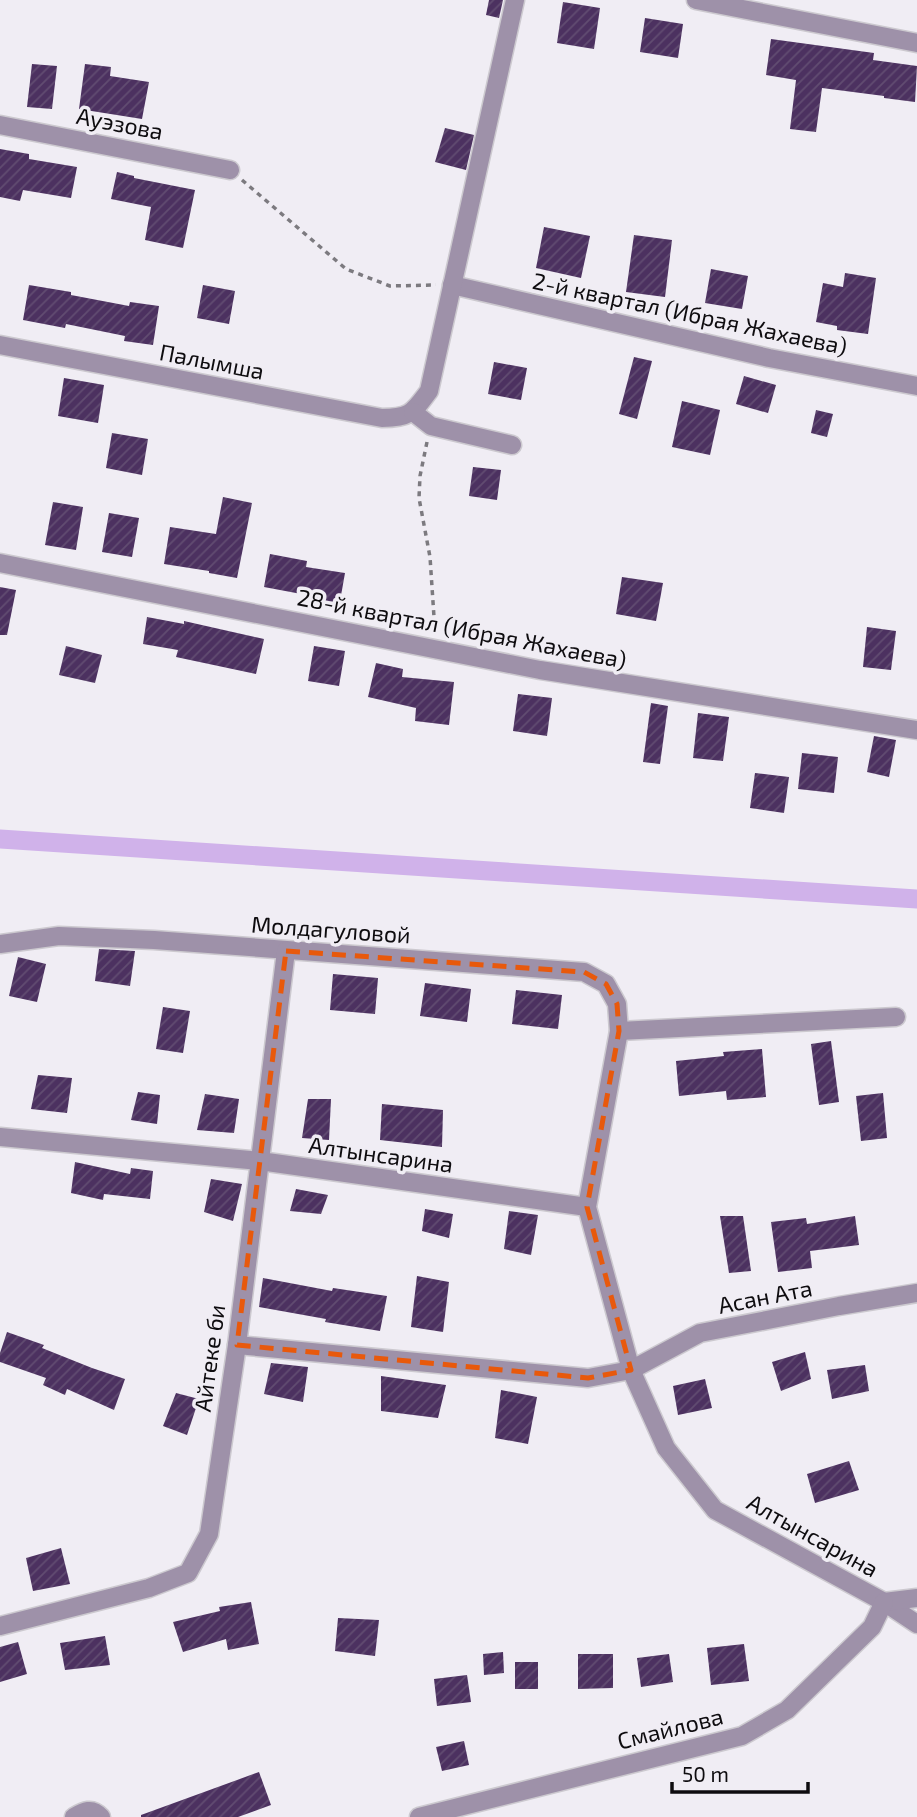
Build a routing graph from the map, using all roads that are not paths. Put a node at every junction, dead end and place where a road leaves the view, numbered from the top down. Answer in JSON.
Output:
{"nodes":[{"id":1,"x":514,"y":0,"type":"edge"},
{"id":2,"x":696,"y":0,"type":"edge"},
{"id":3,"x":917,"y":43,"type":"edge"},
{"id":4,"x":0,"y":125,"type":"edge"},
{"id":5,"x":230,"y":170,"type":"road end"},
{"id":6,"x":453,"y":285,"type":"junction"},
{"id":7,"x":0,"y":345,"type":"edge"},
{"id":8,"x":917,"y":386,"type":"edge"},
{"id":9,"x":414,"y":412,"type":"junction"},
{"id":10,"x":512,"y":444,"type":"dead end"},
{"id":11,"x":0,"y":563,"type":"edge"},
{"id":12,"x":917,"y":730,"type":"edge"},
{"id":13,"x":0,"y":944,"type":"edge"},
{"id":14,"x":286,"y":951,"type":"junction"},
{"id":15,"x":895,"y":1017,"type":"dead end"},
{"id":16,"x":619,"y":1031,"type":"junction"},
{"id":17,"x":0,"y":1137,"type":"edge"},
{"id":18,"x":260,"y":1161,"type":"junction"},
{"id":19,"x":587,"y":1207,"type":"junction"},
{"id":20,"x":917,"y":1293,"type":"edge"},
{"id":21,"x":237,"y":1345,"type":"junction"},
{"id":22,"x":631,"y":1370,"type":"junction"},
{"id":23,"x":917,"y":1598,"type":"edge"},
{"id":24,"x":884,"y":1602,"type":"junction"},
{"id":25,"x":917,"y":1625,"type":"edge"},
{"id":26,"x":0,"y":1626,"type":"edge"},
{"id":27,"x":74,"y":1817,"type":"edge"},
{"id":28,"x":101,"y":1817,"type":"edge"},
{"id":29,"x":418,"y":1817,"type":"edge"}],
"edges":[{"from":1,"to":6,"type":"street"},
{"from":2,"to":3,"type":"street"},
{"from":4,"to":5,"type":"street","name":"Ауэзова"},
{"from":6,"to":8,"type":"street","name":"2-й квартал (Ибрая Жахаева)"},
{"from":6,"to":9,"type":"street"},
{"from":7,"to":9,"type":"street","name":"Палымша"},
{"from":9,"to":10,"type":"street"},
{"from":11,"to":12,"type":"street","name":"28-й квартал (Ибрая Жахаева)"},
{"from":13,"to":14,"type":"street","name":"Молдагуловой"},
{"from":14,"to":16,"type":"street","name":"Молдагуловой"},
{"from":14,"to":18,"type":"street","name":"Айтеке би"},
{"from":15,"to":16,"type":"street"},
{"from":16,"to":19,"type":"street","name":"Молдагуловой"},
{"from":17,"to":18,"type":"street","name":"Алтынсарина"},
{"from":18,"to":19,"type":"street","name":"Алтынсарина"},
{"from":18,"to":21,"type":"street","name":"Айтеке би"},
{"from":19,"to":22,"type":"street","name":"Алтынсарина"},
{"from":20,"to":22,"type":"street","name":"Асан Ата"},
{"from":21,"to":22,"type":"street"},
{"from":21,"to":26,"type":"street","name":"Айтеке би"},
{"from":22,"to":24,"type":"street","name":"Алтынсарина"},
{"from":23,"to":24,"type":"street"},
{"from":24,"to":25,"type":"street","name":"Алтынсарина"},
{"from":24,"to":29,"type":"street","name":"Смайлова"},
{"from":27,"to":28,"type":"street"}]}
